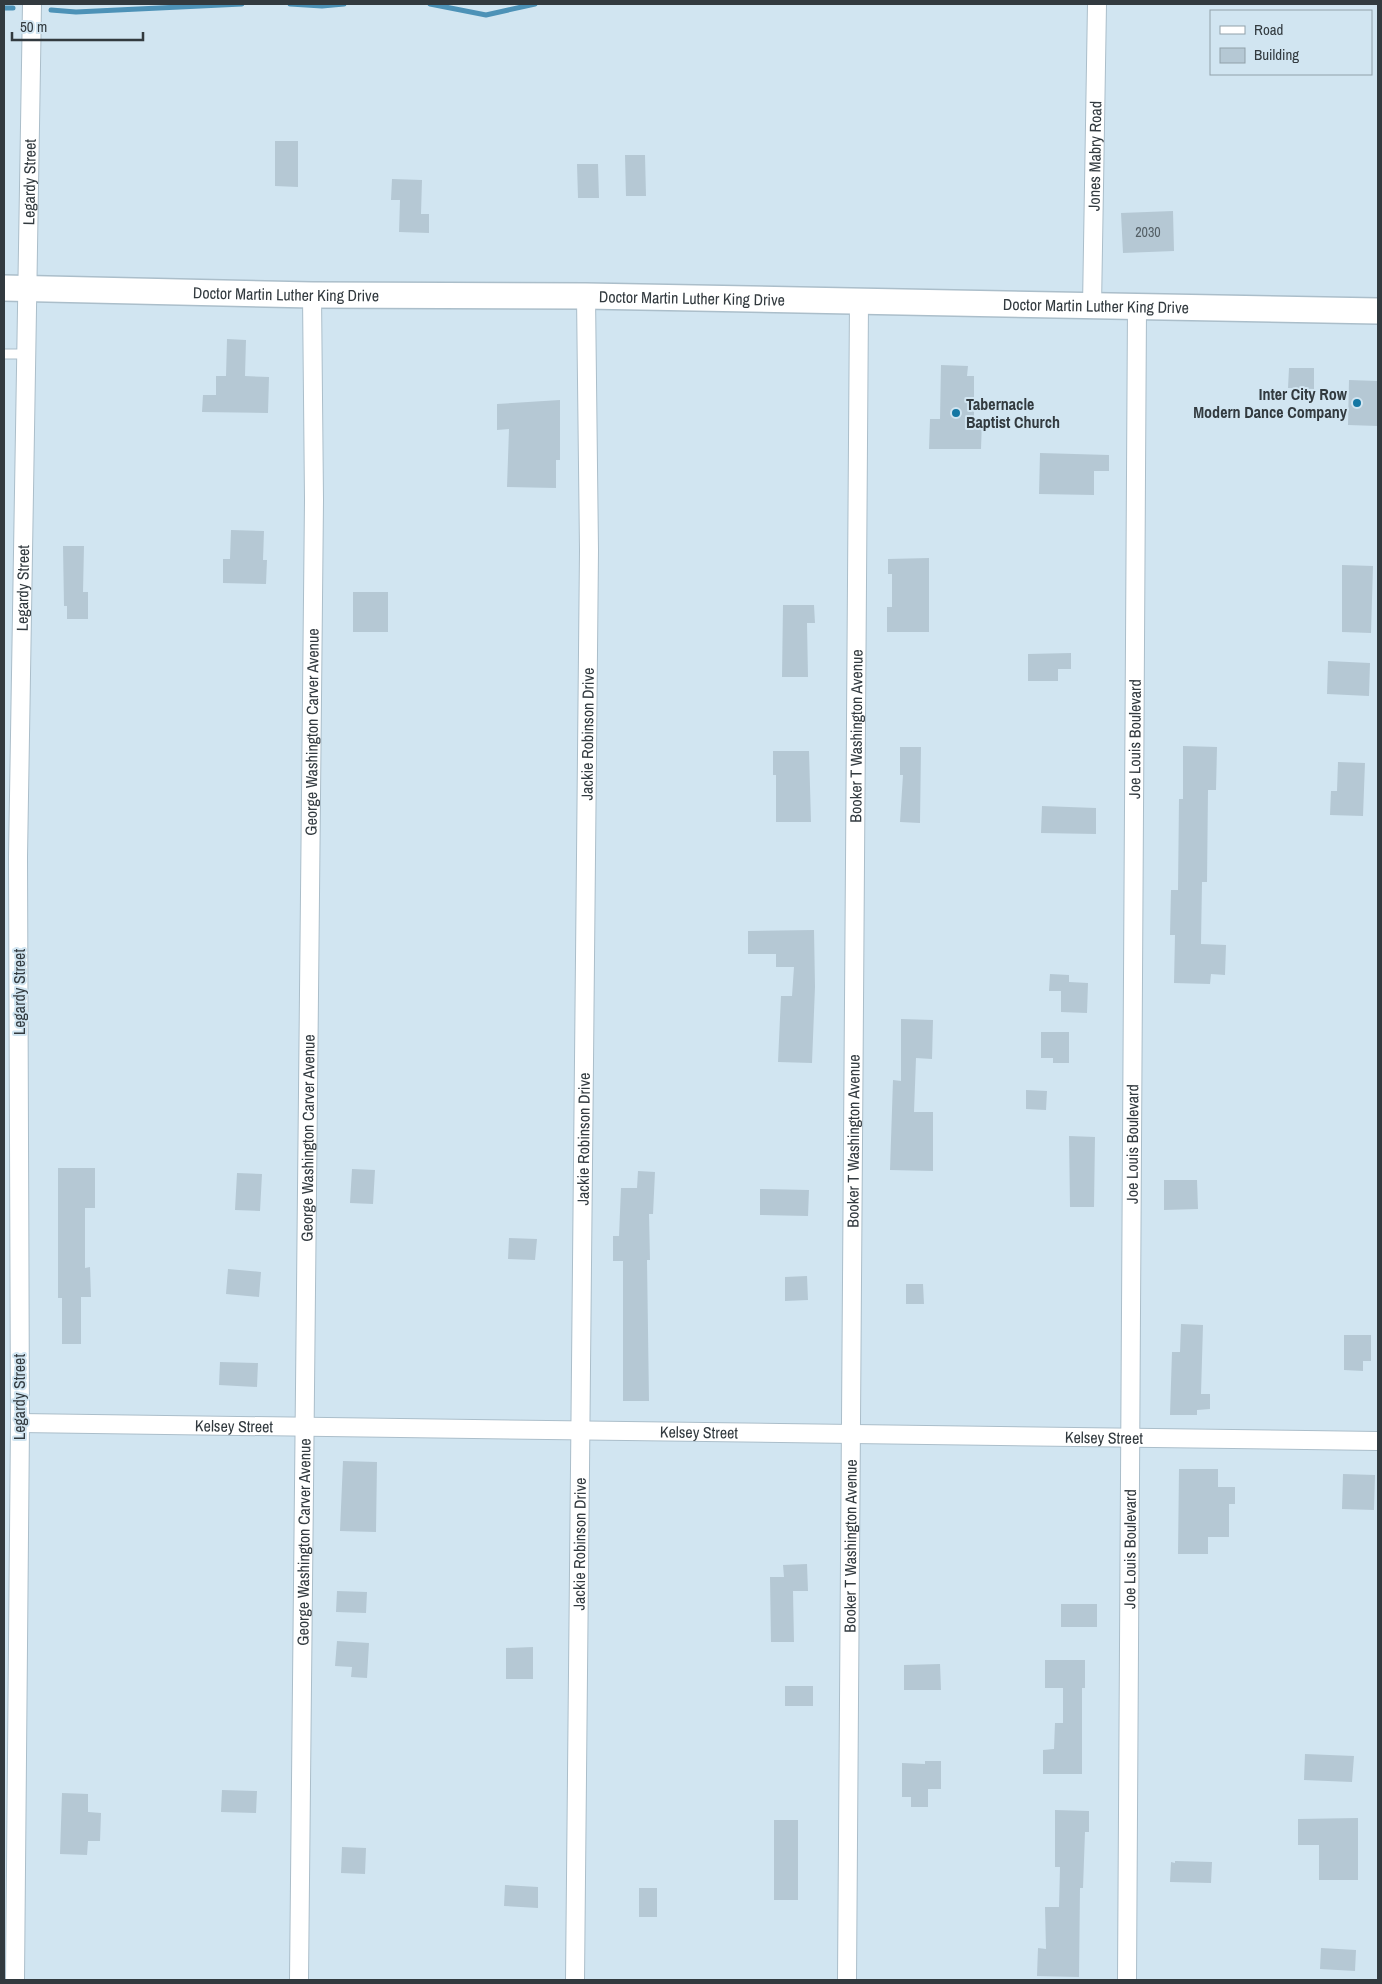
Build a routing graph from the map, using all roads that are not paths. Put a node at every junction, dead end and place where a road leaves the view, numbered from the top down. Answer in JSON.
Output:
{"nodes":[{"id":1,"x":32,"y":4,"type":"edge"},
{"id":2,"x":1097,"y":4,"type":"edge"},
{"id":3,"x":15,"y":289,"type":"edge"},
{"id":4,"x":312,"y":296,"type":"junction"},
{"id":5,"x":586,"y":296,"type":"junction"},
{"id":6,"x":859,"y":302,"type":"junction"},
{"id":7,"x":1092,"y":307,"type":"junction"},
{"id":8,"x":1137,"y":308,"type":"junction"},
{"id":9,"x":1378,"y":311,"type":"edge"},
{"id":10,"x":4,"y":353,"type":"edge"},
{"id":11,"x":26,"y":354,"type":"junction"},
{"id":12,"x":11,"y":857,"type":"edge"},
{"id":13,"x":20,"y":1423,"type":"junction"},
{"id":14,"x":306,"y":1427,"type":"junction"},
{"id":15,"x":582,"y":1430,"type":"junction"},
{"id":16,"x":852,"y":1434,"type":"junction"},
{"id":17,"x":1130,"y":1438,"type":"junction"},
{"id":18,"x":1378,"y":1441,"type":"edge"},
{"id":19,"x":15,"y":1980,"type":"edge"},
{"id":20,"x":299,"y":1980,"type":"edge"},
{"id":21,"x":575,"y":1980,"type":"edge"},
{"id":22,"x":847,"y":1980,"type":"edge"},
{"id":23,"x":1127,"y":1980,"type":"edge"}],
"edges":[{"from":1,"to":3,"type":"street","name":"Legardy Street"},
{"from":2,"to":7,"type":"street","name":"Jones Mabry Road"},
{"from":3,"to":4,"type":"main road","name":"Doctor Martin Luther King Drive"},
{"from":3,"to":11,"type":"street","name":"Legardy Street"},
{"from":4,"to":5,"type":"main road","name":"Doctor Martin Luther King Drive"},
{"from":4,"to":14,"type":"street","name":"George Washington Carver Avenue"},
{"from":5,"to":6,"type":"main road","name":"Doctor Martin Luther King Drive"},
{"from":5,"to":15,"type":"street","name":"Jackie Robinson Drive"},
{"from":6,"to":7,"type":"main road","name":"Doctor Martin Luther King Drive"},
{"from":6,"to":16,"type":"street","name":"Booker T Washington Avenue"},
{"from":7,"to":8,"type":"main road","name":"Doctor Martin Luther King Drive"},
{"from":8,"to":9,"type":"main road","name":"Doctor Martin Luther King Drive"},
{"from":8,"to":17,"type":"street","name":"Joe Louis Boulevard"},
{"from":10,"to":11,"type":"lane"},
{"from":11,"to":12,"type":"street","name":"Legardy Street"},
{"from":12,"to":13,"type":"street","name":"Legardy Street"},
{"from":13,"to":14,"type":"street","name":"Kelsey Street"},
{"from":13,"to":19,"type":"street","name":"Legardy Street"},
{"from":14,"to":15,"type":"street","name":"Kelsey Street"},
{"from":14,"to":20,"type":"street","name":"George Washington Carver Avenue"},
{"from":15,"to":16,"type":"street","name":"Kelsey Street"},
{"from":15,"to":21,"type":"street","name":"Jackie Robinson Drive"},
{"from":16,"to":17,"type":"street","name":"Kelsey Street"},
{"from":16,"to":22,"type":"street","name":"Booker T Washington Avenue"},
{"from":17,"to":18,"type":"street","name":"Kelsey Street"},
{"from":17,"to":23,"type":"street","name":"Joe Louis Boulevard"}]}
